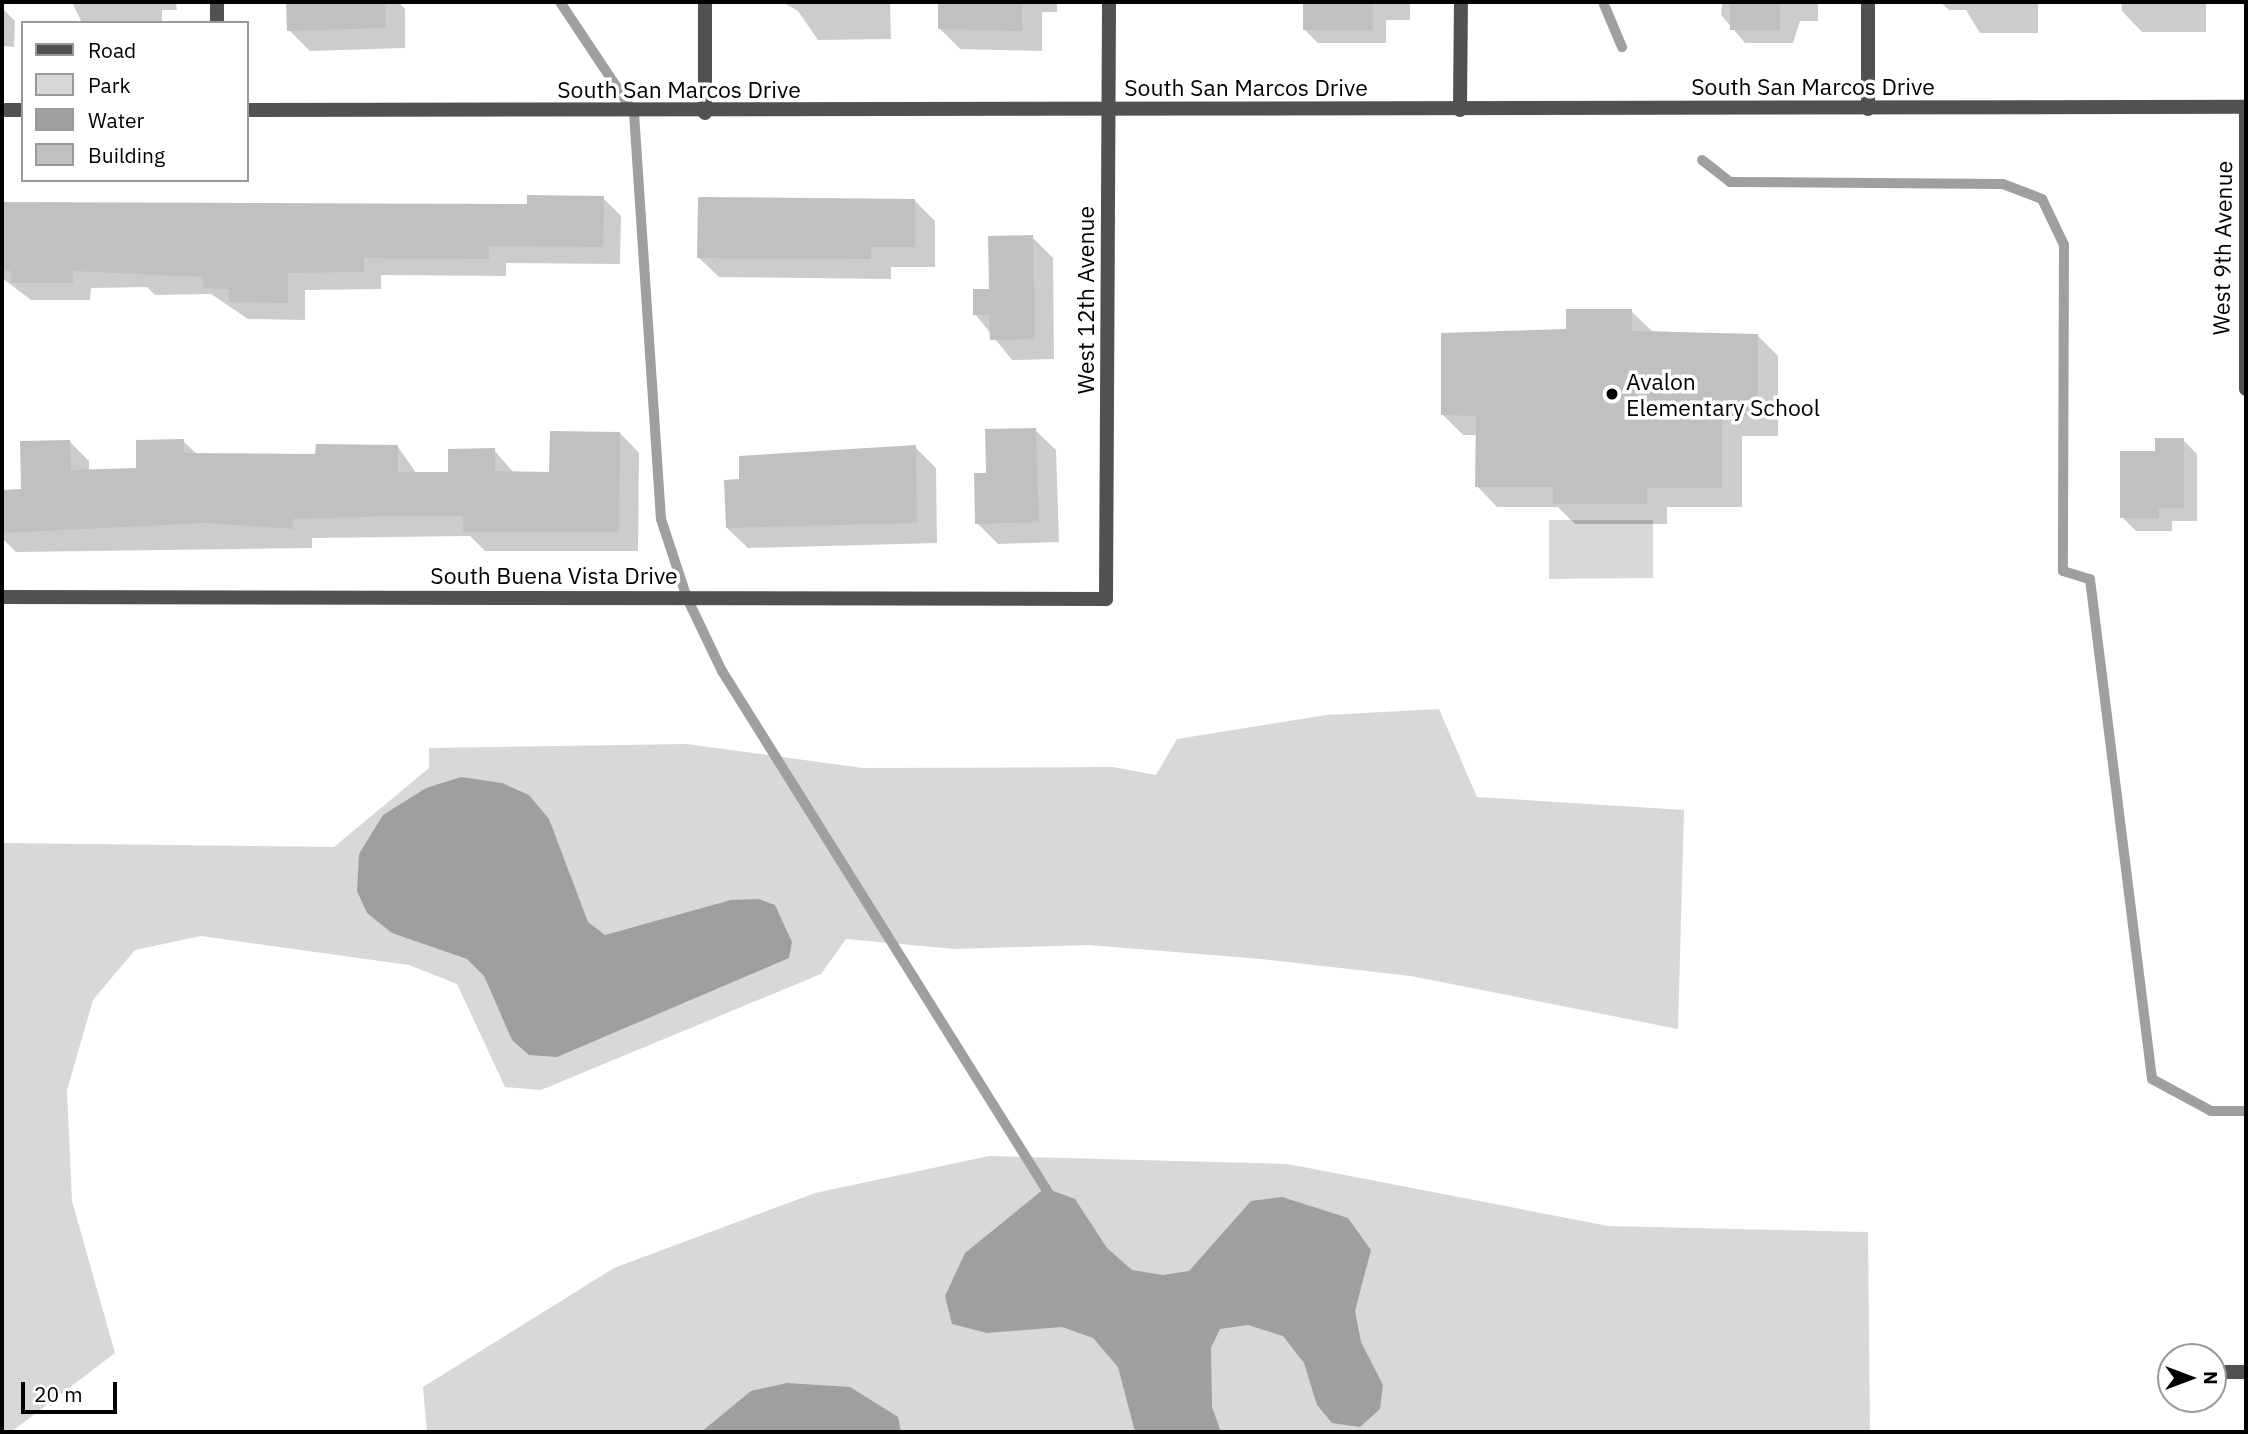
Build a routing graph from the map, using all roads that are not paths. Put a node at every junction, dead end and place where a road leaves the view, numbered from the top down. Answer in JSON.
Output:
{"nodes":[{"id":1,"x":217,"y":2,"type":"edge"},
{"id":2,"x":705,"y":2,"type":"edge"},
{"id":3,"x":1109,"y":2,"type":"edge"},
{"id":4,"x":1461,"y":2,"type":"edge"},
{"id":5,"x":1868,"y":2,"type":"edge"},
{"id":6,"x":217,"y":21,"type":"edge"},
{"id":7,"x":2246,"y":107,"type":"edge"},
{"id":8,"x":1868,"y":109,"type":"junction"},
{"id":9,"x":2,"y":110,"type":"edge"},
{"id":10,"x":21,"y":110,"type":"edge"},
{"id":11,"x":248,"y":110,"type":"edge"},
{"id":12,"x":1109,"y":110,"type":"junction"},
{"id":13,"x":1460,"y":110,"type":"junction"},
{"id":14,"x":705,"y":113,"type":"junction"},
{"id":15,"x":2244,"y":389,"type":"edge"},
{"id":16,"x":2,"y":597,"type":"edge"},
{"id":17,"x":1106,"y":599,"type":"joint"},
{"id":18,"x":2227,"y":1372,"type":"edge"},
{"id":19,"x":2246,"y":1372,"type":"edge"}],
"edges":[{"from":1,"to":6,"type":"street"},
{"from":2,"to":14,"type":"street"},
{"from":3,"to":12,"type":"street","name":"West 12th Avenue"},
{"from":4,"to":13,"type":"street"},
{"from":5,"to":8,"type":"street"},
{"from":7,"to":8,"type":"street","name":"South San Marcos Drive"},
{"from":7,"to":15,"type":"street","name":"West 9th Avenue"},
{"from":8,"to":13,"type":"street","name":"South San Marcos Drive"},
{"from":9,"to":10,"type":"street"},
{"from":11,"to":14,"type":"street","name":"South San Marcos Drive"},
{"from":12,"to":13,"type":"street","name":"South San Marcos Drive"},
{"from":12,"to":14,"type":"street","name":"South San Marcos Drive"},
{"from":12,"to":17,"type":"street","name":"West 12th Avenue"},
{"from":16,"to":17,"type":"street","name":"South Buena Vista Drive"},
{"from":18,"to":19,"type":"street"}]}
